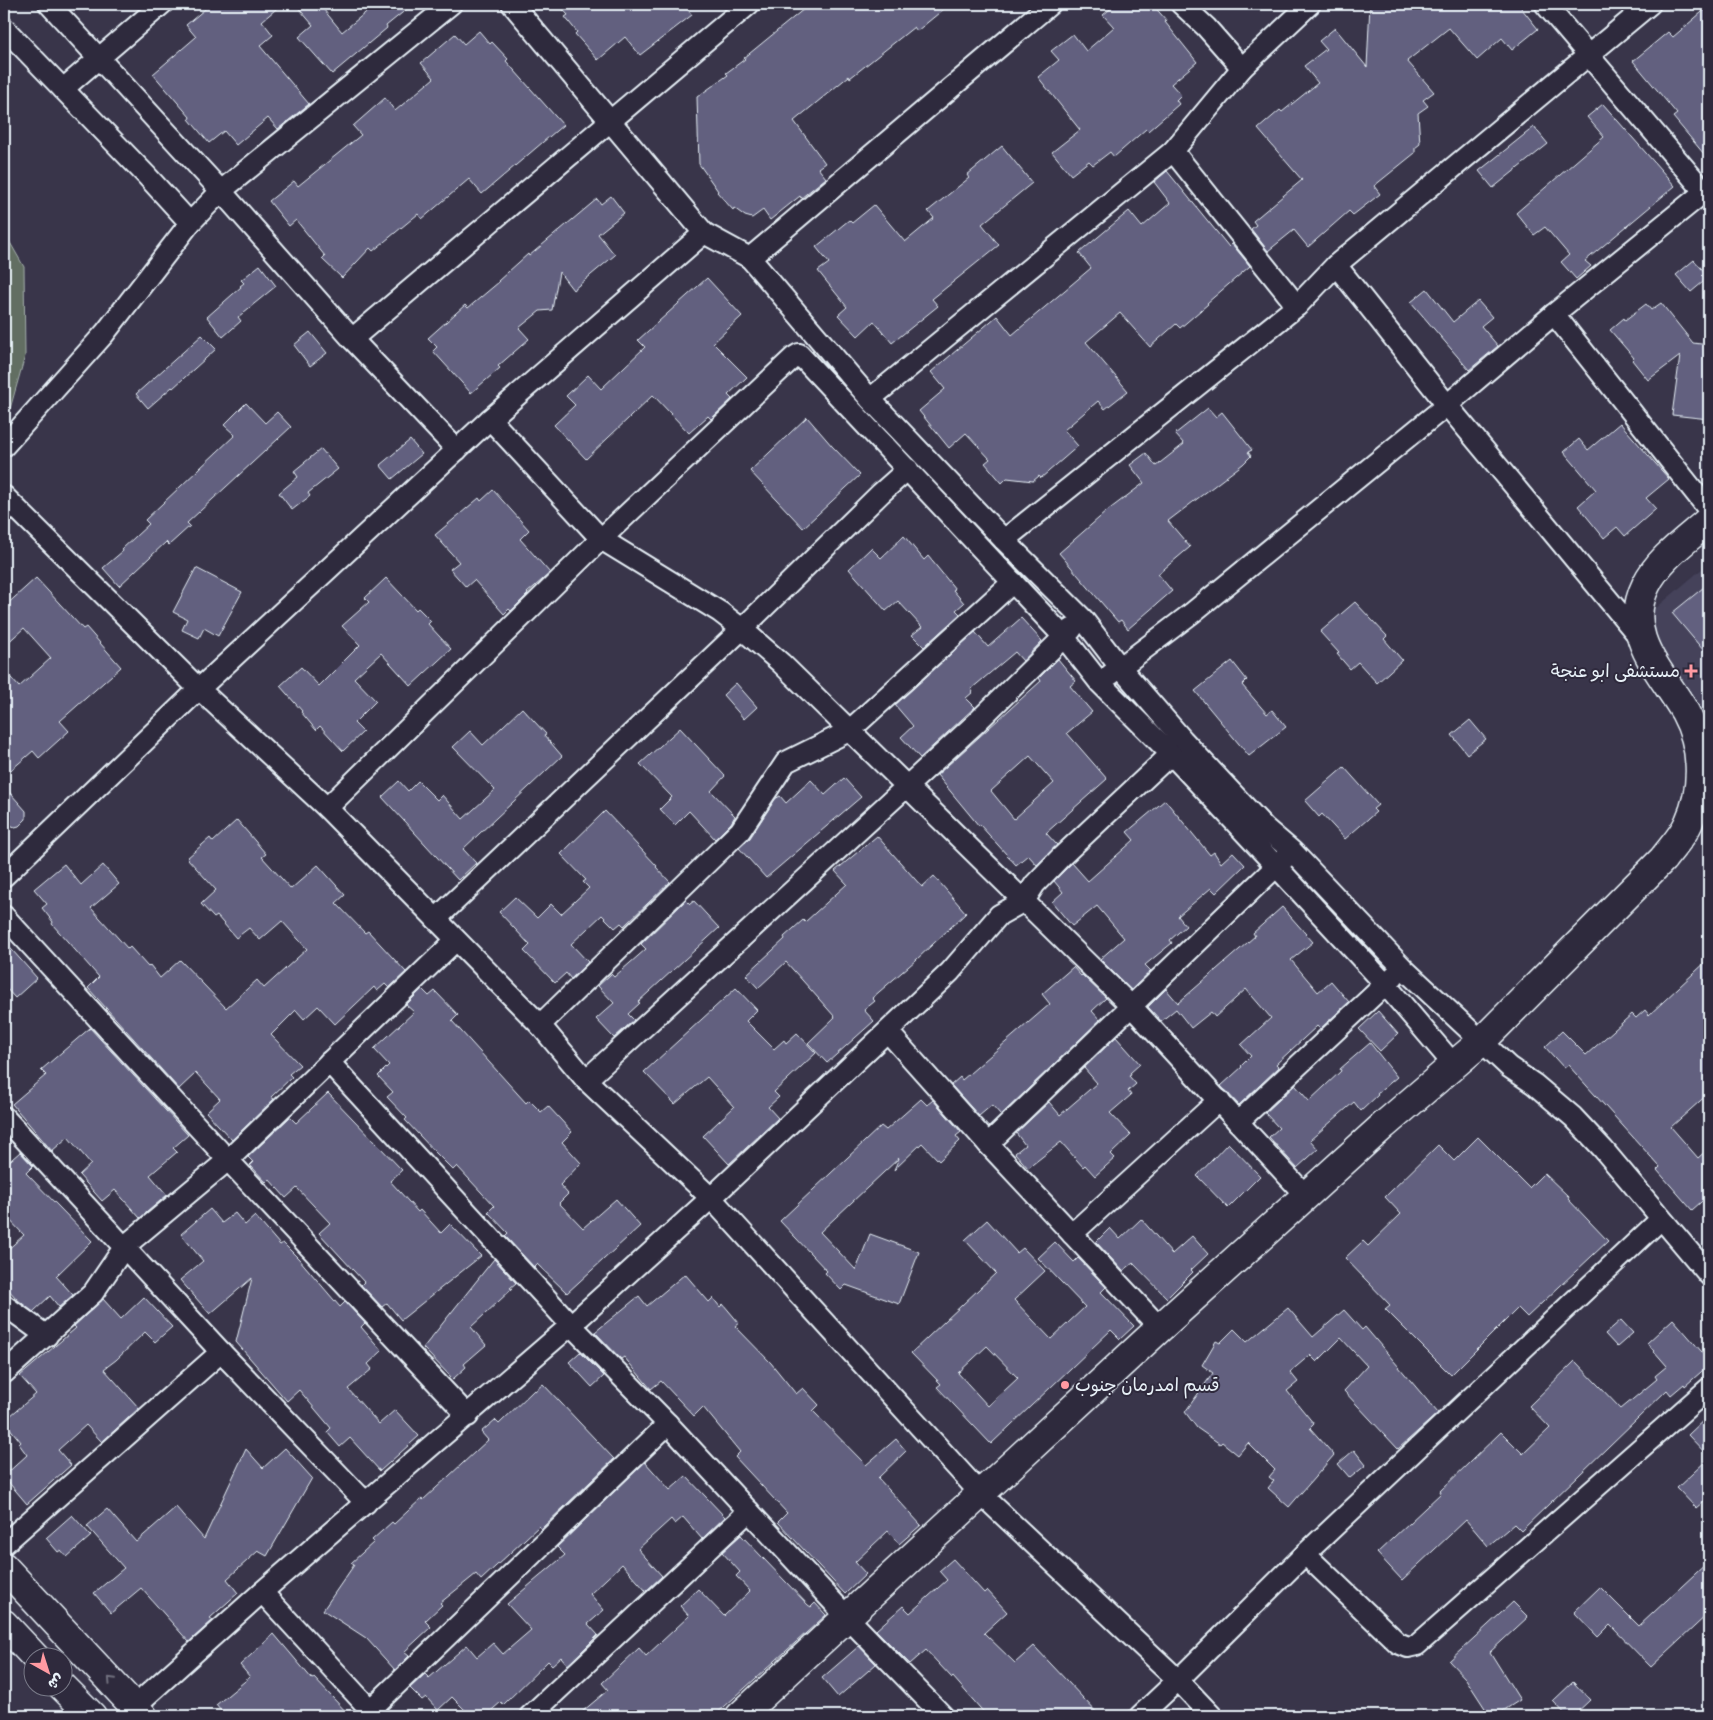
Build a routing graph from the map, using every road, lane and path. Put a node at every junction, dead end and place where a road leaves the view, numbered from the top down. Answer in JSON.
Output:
{"nodes":[{"id":1,"x":49,"y":4,"type":"edge"},
{"id":2,"x":162,"y":4,"type":"edge"},
{"id":3,"x":451,"y":4,"type":"edge"},
{"id":4,"x":512,"y":4,"type":"edge"},
{"id":5,"x":749,"y":4,"type":"edge"},
{"id":6,"x":1050,"y":4,"type":"edge"},
{"id":7,"x":1181,"y":4,"type":"edge"},
{"id":8,"x":1310,"y":4,"type":"edge"},
{"id":9,"x":1546,"y":4,"type":"edge"},
{"id":10,"x":1650,"y":4,"type":"edge"},
{"id":11,"x":4,"y":28,"type":"edge"},
{"id":12,"x":1590,"y":56,"type":"junction"},
{"id":13,"x":99,"y":57,"type":"junction"},
{"id":14,"x":1242,"y":68,"type":"junction"},
{"id":15,"x":63,"y":89,"type":"junction"},
{"id":16,"x":610,"y":120,"type":"junction"},
{"id":17,"x":1173,"y":151,"type":"junction"},
{"id":18,"x":221,"y":191,"type":"junction"},
{"id":19,"x":1708,"y":192,"type":"edge"},
{"id":20,"x":190,"y":223,"type":"junction"},
{"id":21,"x":704,"y":232,"type":"junction"},
{"id":22,"x":750,"y":258,"type":"junction"},
{"id":23,"x":1336,"y":265,"type":"junction"},
{"id":24,"x":1297,"y":306,"type":"junction"},
{"id":25,"x":1554,"y":314,"type":"junction"},
{"id":26,"x":352,"y":339,"type":"junction"},
{"id":27,"x":870,"y":399,"type":"junction"},
{"id":28,"x":1447,"y":405,"type":"junction"},
{"id":29,"x":490,"y":419,"type":"junction"},
{"id":30,"x":4,"y":446,"type":"edge"},
{"id":31,"x":457,"y":450,"type":"junction"},
{"id":32,"x":908,"y":469,"type":"junction"},
{"id":33,"x":4,"y":496,"type":"edge"},
{"id":34,"x":1709,"y":510,"type":"edge"},
{"id":35,"x":1709,"y":520,"type":"edge"},
{"id":36,"x":601,"y":539,"type":"junction"},
{"id":37,"x":1004,"y":540,"type":"junction"},
{"id":38,"x":1013,"y":582,"type":"junction"},
{"id":39,"x":1083,"y":619,"type":"junction"},
{"id":40,"x":742,"y":629,"type":"junction"},
{"id":41,"x":1064,"y":637,"type":"junction"},
{"id":42,"x":1642,"y":639,"type":"junction"},
{"id":43,"x":1119,"y":666,"type":"junction"},
{"id":44,"x":1100,"y":683,"type":"junction"},
{"id":45,"x":199,"y":689,"type":"junction"},
{"id":46,"x":1685,"y":713,"type":"junction"},
{"id":47,"x":849,"y":731,"type":"junction"},
{"id":48,"x":1709,"y":741,"type":"edge"},
{"id":49,"x":1171,"y":754,"type":"junction"},
{"id":50,"x":907,"y":785,"type":"junction"},
{"id":51,"x":327,"y":808,"type":"junction"},
{"id":52,"x":1292,"y":851,"type":"junction"},
{"id":53,"x":1276,"y":866,"type":"junction"},
{"id":54,"x":4,"y":876,"type":"edge"},
{"id":55,"x":1024,"y":901,"type":"junction"},
{"id":56,"x":4,"y":916,"type":"edge"},
{"id":57,"x":436,"y":919,"type":"junction"},
{"id":58,"x":456,"y":940,"type":"junction"},
{"id":59,"x":1403,"y":968,"type":"junction"},
{"id":60,"x":1385,"y":984,"type":"junction"},
{"id":61,"x":1132,"y":1007,"type":"junction"},
{"id":62,"x":540,"y":1025,"type":"junction"},
{"id":63,"x":888,"y":1032,"type":"junction"},
{"id":64,"x":1482,"y":1041,"type":"junction"},
{"id":65,"x":329,"y":1062,"type":"junction"},
{"id":66,"x":1454,"y":1065,"type":"junction"},
{"id":67,"x":586,"y":1080,"type":"junction"},
{"id":68,"x":1219,"y":1100,"type":"junction"},
{"id":69,"x":4,"y":1117,"type":"edge"},
{"id":70,"x":1238,"y":1122,"type":"junction"},
{"id":71,"x":988,"y":1144,"type":"junction"},
{"id":72,"x":228,"y":1160,"type":"junction"},
{"id":73,"x":1306,"y":1196,"type":"junction"},
{"id":74,"x":711,"y":1198,"type":"junction"},
{"id":75,"x":1661,"y":1219,"type":"junction"},
{"id":76,"x":1072,"y":1234,"type":"junction"},
{"id":77,"x":124,"y":1246,"type":"junction"},
{"id":78,"x":1709,"y":1275,"type":"edge"},
{"id":79,"x":4,"y":1305,"type":"edge"},
{"id":80,"x":571,"y":1325,"type":"junction"},
{"id":81,"x":1160,"y":1328,"type":"junction"},
{"id":82,"x":47,"y":1336,"type":"junction"},
{"id":83,"x":221,"y":1352,"type":"junction"},
{"id":84,"x":4,"y":1373,"type":"edge"},
{"id":85,"x":1709,"y":1388,"type":"edge"},
{"id":86,"x":468,"y":1416,"type":"junction"},
{"id":87,"x":668,"y":1424,"type":"junction"},
{"id":88,"x":981,"y":1494,"type":"junction"},
{"id":89,"x":366,"y":1503,"type":"junction"},
{"id":90,"x":749,"y":1512,"type":"junction"},
{"id":91,"x":4,"y":1544,"type":"edge"},
{"id":92,"x":1305,"y":1554,"type":"junction"},
{"id":93,"x":4,"y":1567,"type":"edge"},
{"id":94,"x":262,"y":1592,"type":"junction"},
{"id":95,"x":848,"y":1618,"type":"junction"},
{"id":96,"x":4,"y":1624,"type":"edge"},
{"id":97,"x":27,"y":1648,"type":"edge"},
{"id":98,"x":1178,"y":1680,"type":"junction"},
{"id":99,"x":72,"y":1696,"type":"edge"},
{"id":100,"x":139,"y":1711,"type":"edge"},
{"id":101,"x":373,"y":1713,"type":"edge"},
{"id":102,"x":92,"y":1716,"type":"edge"},
{"id":103,"x":530,"y":1716,"type":"edge"},
{"id":104,"x":740,"y":1716,"type":"edge"},
{"id":105,"x":942,"y":1716,"type":"edge"},
{"id":106,"x":1140,"y":1716,"type":"edge"},
{"id":107,"x":1212,"y":1716,"type":"edge"}],
"edges":[{"from":1,"to":13,"type":"street"},
{"from":2,"to":13,"type":"street"},
{"from":3,"to":18,"type":"street"},
{"from":4,"to":16,"type":"street"},
{"from":5,"to":16,"type":"street"},
{"from":6,"to":22,"type":"street"},
{"from":7,"to":14,"type":"street"},
{"from":8,"to":14,"type":"street"},
{"from":9,"to":12,"type":"street"},
{"from":10,"to":12,"type":"street"},
{"from":11,"to":15,"type":"street"},
{"from":12,"to":19,"type":"street"},
{"from":12,"to":23,"type":"street"},
{"from":13,"to":15,"type":"street"},
{"from":13,"to":18,"type":"street"},
{"from":14,"to":17,"type":"street"},
{"from":15,"to":20,"type":"street"},
{"from":16,"to":21,"type":"street"},
{"from":16,"to":26,"type":"street"},
{"from":17,"to":24,"type":"street"},
{"from":17,"to":27,"type":"street"},
{"from":18,"to":20,"type":"street"},
{"from":18,"to":26,"type":"street"},
{"from":19,"to":25,"type":"street"},
{"from":20,"to":30,"type":"street"},
{"from":21,"to":22,"type":"street"},
{"from":21,"to":29,"type":"street"},
{"from":22,"to":27,"type":"street"},
{"from":23,"to":24,"type":"street"},
{"from":23,"to":28,"type":"street"},
{"from":24,"to":37,"type":"street"},
{"from":25,"to":28,"type":"street"},
{"from":25,"to":34,"type":"street"},
{"from":26,"to":31,"type":"street"},
{"from":27,"to":37,"type":"street"},
{"from":28,"to":42,"type":"street"},
{"from":28,"to":43,"type":"street"},
{"from":29,"to":31,"type":"street"},
{"from":29,"to":36,"type":"street"},
{"from":31,"to":45,"type":"street"},
{"from":32,"to":36,"type":"street"},
{"from":32,"to":38,"type":"street"},
{"from":32,"to":40,"type":"street"},
{"from":33,"to":45,"type":"street"},
{"from":35,"to":42,"type":"street"},
{"from":36,"to":40,"type":"street"},
{"from":36,"to":51,"type":"street"},
{"from":37,"to":39,"type":"street"},
{"from":38,"to":41,"type":"street"},
{"from":38,"to":47,"type":"street"},
{"from":39,"to":41,"type":"street"},
{"from":39,"to":43,"type":"street"},
{"from":40,"to":47,"type":"street"},
{"from":40,"to":57,"type":"street"},
{"from":41,"to":44,"type":"street"},
{"from":41,"to":50,"type":"street"},
{"from":42,"to":46,"type":"street"},
{"from":43,"to":44,"type":"street"},
{"from":43,"to":52,"type":"street"},
{"from":44,"to":49,"type":"street"},
{"from":45,"to":51,"type":"street"},
{"from":45,"to":54,"type":"street"},
{"from":46,"to":48,"type":"street"},
{"from":46,"to":64,"type":"street"},
{"from":47,"to":50,"type":"street"},
{"from":47,"to":62,"type":"street"},
{"from":49,"to":53,"type":"street"},
{"from":49,"to":55,"type":"street"},
{"from":50,"to":55,"type":"street"},
{"from":50,"to":67,"type":"street"},
{"from":51,"to":57,"type":"street"},
{"from":52,"to":53,"type":"street"},
{"from":52,"to":59,"type":"street"},
{"from":53,"to":60,"type":"street"},
{"from":53,"to":61,"type":"street"},
{"from":55,"to":61,"type":"street"},
{"from":55,"to":63,"type":"street"},
{"from":56,"to":72,"type":"street"},
{"from":57,"to":58,"type":"street"},
{"from":58,"to":62,"type":"street"},
{"from":58,"to":65,"type":"street"},
{"from":59,"to":60,"type":"street"},
{"from":59,"to":64,"type":"street"},
{"from":60,"to":66,"type":"street"},
{"from":60,"to":70,"type":"street"},
{"from":61,"to":68,"type":"street"},
{"from":61,"to":71,"type":"street"},
{"from":62,"to":67,"type":"street"},
{"from":63,"to":71,"type":"street"},
{"from":63,"to":74,"type":"street"},
{"from":64,"to":66,"type":"street"},
{"from":64,"to":75,"type":"street"},
{"from":65,"to":72,"type":"street"},
{"from":65,"to":80,"type":"street"},
{"from":66,"to":73,"type":"street"},
{"from":67,"to":74,"type":"street"},
{"from":68,"to":70,"type":"street"},
{"from":68,"to":76,"type":"street"},
{"from":69,"to":77,"type":"street"},
{"from":70,"to":73,"type":"street"},
{"from":71,"to":76,"type":"street"},
{"from":72,"to":77,"type":"street"},
{"from":72,"to":86,"type":"street"},
{"from":73,"to":81,"type":"street"},
{"from":74,"to":80,"type":"street"},
{"from":74,"to":88,"type":"street"},
{"from":75,"to":78,"type":"street"},
{"from":75,"to":92,"type":"street"},
{"from":76,"to":81,"type":"street"},
{"from":77,"to":82,"type":"street"},
{"from":77,"to":83,"type":"street"},
{"from":79,"to":82,"type":"street"},
{"from":80,"to":86,"type":"street"},
{"from":80,"to":87,"type":"street"},
{"from":81,"to":88,"type":"street"},
{"from":82,"to":84,"type":"street"},
{"from":83,"to":89,"type":"street"},
{"from":83,"to":91,"type":"street"},
{"from":85,"to":92,"type":"street"},
{"from":86,"to":89,"type":"street"},
{"from":87,"to":90,"type":"street"},
{"from":87,"to":101,"type":"street"},
{"from":88,"to":95,"type":"street"},
{"from":88,"to":98,"type":"street"},
{"from":89,"to":94,"type":"street"},
{"from":90,"to":95,"type":"street"},
{"from":90,"to":103,"type":"street"},
{"from":92,"to":98,"type":"street"},
{"from":100,"to":93,"type":"street","one_way":true},
{"from":94,"to":100,"type":"street"},
{"from":94,"to":101,"type":"street"},
{"from":95,"to":104,"type":"street"},
{"from":95,"to":105,"type":"street"},
{"from":96,"to":97,"type":"street"},
{"from":98,"to":106,"type":"street"},
{"from":98,"to":107,"type":"street"},
{"from":99,"to":102,"type":"street"}]}
